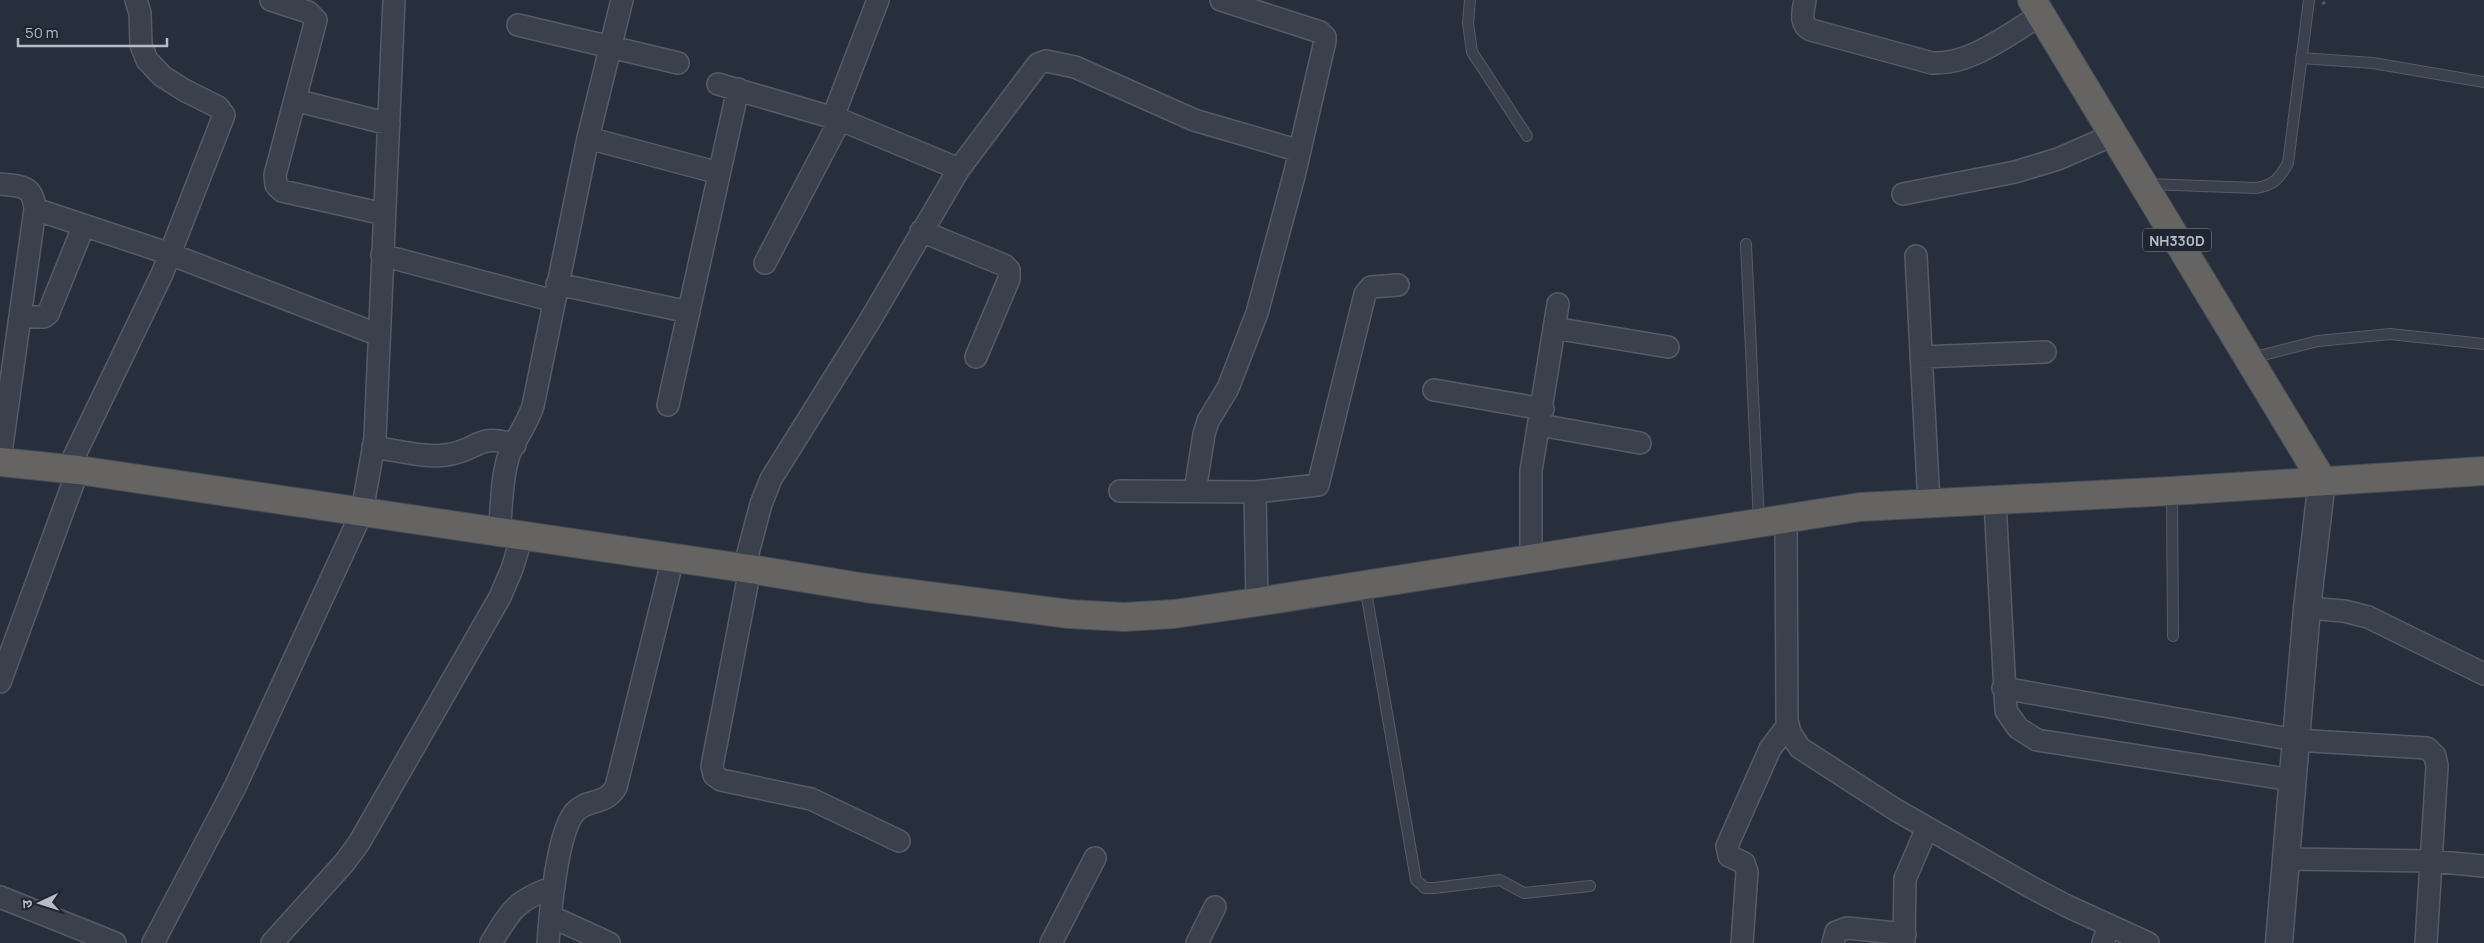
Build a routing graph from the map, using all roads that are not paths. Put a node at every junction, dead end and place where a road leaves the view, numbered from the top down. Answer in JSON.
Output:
{"nodes":[{"id":1,"x":136,"y":0,"type":"edge"},
{"id":2,"x":271,"y":0,"type":"edge"},
{"id":3,"x":394,"y":0,"type":"edge"},
{"id":4,"x":622,"y":0,"type":"edge"},
{"id":5,"x":878,"y":0,"type":"edge"},
{"id":6,"x":1222,"y":0,"type":"edge"},
{"id":7,"x":1470,"y":0,"type":"edge"},
{"id":8,"x":1805,"y":0,"type":"edge"},
{"id":9,"x":2309,"y":0,"type":"edge"},
{"id":10,"x":2037,"y":8,"type":"edge"},
{"id":11,"x":518,"y":25,"type":"dead end"},
{"id":12,"x":611,"y":49,"type":"junction"},
{"id":13,"x":2301,"y":58,"type":"junction"},
{"id":14,"x":678,"y":63,"type":"dead end"},
{"id":15,"x":2484,"y":82,"type":"edge"},
{"id":16,"x":295,"y":100,"type":"junction"},
{"id":17,"x":836,"y":119,"type":"junction"},
{"id":18,"x":389,"y":124,"type":"junction"},
{"id":19,"x":2113,"y":135,"type":"junction"},
{"id":20,"x":1527,"y":136,"type":"dead end"},
{"id":21,"x":588,"y":138,"type":"junction"},
{"id":22,"x":1300,"y":151,"type":"junction"},
{"id":23,"x":959,"y":169,"type":"junction"},
{"id":24,"x":720,"y":173,"type":"junction"},
{"id":25,"x":0,"y":184,"type":"edge"},
{"id":26,"x":2143,"y":184,"type":"junction"},
{"id":27,"x":1903,"y":194,"type":"dead end"},
{"id":28,"x":35,"y":209,"type":"junction"},
{"id":29,"x":384,"y":214,"type":"junction"},
{"id":30,"x":84,"y":225,"type":"junction"},
{"id":31,"x":921,"y":231,"type":"junction"},
{"id":32,"x":1746,"y":244,"type":"dead end"},
{"id":33,"x":170,"y":254,"type":"junction"},
{"id":34,"x":382,"y":255,"type":"junction"},
{"id":35,"x":1916,"y":256,"type":"dead end"},
{"id":36,"x":765,"y":263,"type":"dead end"},
{"id":37,"x":1398,"y":285,"type":"dead end"},
{"id":38,"x":556,"y":293,"type":"junction"},
{"id":39,"x":1558,"y":304,"type":"dead end"},
{"id":40,"x":689,"y":312,"type":"junction"},
{"id":41,"x":20,"y":317,"type":"junction"},
{"id":42,"x":1554,"y":328,"type":"junction"},
{"id":43,"x":379,"y":335,"type":"junction"},
{"id":44,"x":2484,"y":344,"type":"edge"},
{"id":45,"x":1668,"y":347,"type":"dead end"},
{"id":46,"x":2045,"y":352,"type":"dead end"},
{"id":47,"x":976,"y":357,"type":"dead end"},
{"id":48,"x":1921,"y":358,"type":"junction"},
{"id":49,"x":2248,"y":359,"type":"junction"},
{"id":50,"x":1434,"y":390,"type":"dead end"},
{"id":51,"x":668,"y":405,"type":"dead end"},
{"id":52,"x":1541,"y":417,"type":"junction"},
{"id":53,"x":1640,"y":443,"type":"dead end"},
{"id":54,"x":515,"y":445,"type":"junction"},
{"id":55,"x":373,"y":447,"type":"junction"},
{"id":56,"x":0,"y":461,"type":"edge"},
{"id":57,"x":73,"y":470,"type":"junction"},
{"id":58,"x":2484,"y":471,"type":"edge"},
{"id":59,"x":2322,"y":480,"type":"junction"},
{"id":60,"x":1120,"y":491,"type":"dead end"},
{"id":61,"x":1195,"y":491,"type":"junction"},
{"id":62,"x":2172,"y":491,"type":"junction"},
{"id":63,"x":1255,"y":492,"type":"junction"},
{"id":64,"x":1995,"y":501,"type":"junction"},
{"id":65,"x":1929,"y":504,"type":"junction"},
{"id":66,"x":362,"y":512,"type":"junction"},
{"id":67,"x":1786,"y":518,"type":"junction"},
{"id":68,"x":1759,"y":523,"type":"junction"},
{"id":69,"x":510,"y":534,"type":"junction"},
{"id":70,"x":673,"y":558,"type":"junction"},
{"id":71,"x":1531,"y":558,"type":"junction"},
{"id":72,"x":748,"y":569,"type":"junction"},
{"id":73,"x":1365,"y":585,"type":"junction"},
{"id":74,"x":1256,"y":602,"type":"junction"},
{"id":75,"x":2307,"y":608,"type":"junction"},
{"id":76,"x":2173,"y":636,"type":"dead end"},
{"id":77,"x":2484,"y":674,"type":"edge"},
{"id":78,"x":0,"y":682,"type":"edge"},
{"id":79,"x":2003,"y":688,"type":"junction"},
{"id":80,"x":1788,"y":725,"type":"junction"},
{"id":81,"x":2295,"y":740,"type":"junction"},
{"id":82,"x":2292,"y":780,"type":"junction"},
{"id":83,"x":1927,"y":828,"type":"junction"},
{"id":84,"x":899,"y":841,"type":"dead end"},
{"id":85,"x":1095,"y":858,"type":"dead end"},
{"id":86,"x":2287,"y":859,"type":"junction"},
{"id":87,"x":2431,"y":861,"type":"junction"},
{"id":88,"x":2484,"y":866,"type":"edge"},
{"id":89,"x":1590,"y":886,"type":"dead end"},
{"id":90,"x":554,"y":887,"type":"junction"},
{"id":91,"x":0,"y":897,"type":"edge"},
{"id":92,"x":1216,"y":907,"type":"dead end"},
{"id":93,"x":550,"y":916,"type":"junction"},
{"id":94,"x":2106,"y":934,"type":"edge"},
{"id":95,"x":1904,"y":939,"type":"edge"},
{"id":96,"x":115,"y":943,"type":"edge"},
{"id":97,"x":153,"y":943,"type":"edge"},
{"id":98,"x":272,"y":943,"type":"edge"},
{"id":99,"x":491,"y":943,"type":"edge"},
{"id":100,"x":548,"y":943,"type":"edge"},
{"id":101,"x":609,"y":943,"type":"edge"},
{"id":102,"x":1050,"y":943,"type":"edge"},
{"id":103,"x":1197,"y":943,"type":"edge"},
{"id":104,"x":1742,"y":943,"type":"edge"},
{"id":105,"x":1832,"y":943,"type":"edge"},
{"id":106,"x":2148,"y":943,"type":"edge"},
{"id":107,"x":2279,"y":943,"type":"edge"},
{"id":108,"x":2426,"y":943,"type":"edge"}],
"edges":[{"from":1,"to":33,"type":"street"},
{"from":2,"to":16,"type":"street"},
{"from":3,"to":18,"type":"street"},
{"from":4,"to":12,"type":"street"},
{"from":5,"to":17,"type":"street"},
{"from":6,"to":22,"type":"street"},
{"from":7,"to":20,"type":"lane"},
{"from":8,"to":10,"type":"street"},
{"from":9,"to":13,"type":"lane"},
{"from":10,"to":19,"type":"highway","number":"NH330D"},
{"from":11,"to":12,"type":"street"},
{"from":12,"to":14,"type":"street"},
{"from":12,"to":21,"type":"street"},
{"from":13,"to":15,"type":"lane"},
{"from":13,"to":26,"type":"lane"},
{"from":16,"to":18,"type":"street"},
{"from":16,"to":29,"type":"street"},
{"from":17,"to":23,"type":"street"},
{"from":17,"to":24,"type":"street"},
{"from":17,"to":36,"type":"street"},
{"from":18,"to":29,"type":"street"},
{"from":19,"to":26,"type":"highway","number":"NH330D"},
{"from":19,"to":27,"type":"street"},
{"from":21,"to":24,"type":"street"},
{"from":21,"to":38,"type":"street"},
{"from":22,"to":23,"type":"street"},
{"from":22,"to":61,"type":"street"},
{"from":23,"to":31,"type":"street"},
{"from":24,"to":40,"type":"street"},
{"from":25,"to":28,"type":"street"},
{"from":26,"to":49,"type":"highway","number":"NH330D"},
{"from":28,"to":30,"type":"street"},
{"from":28,"to":41,"type":"street"},
{"from":29,"to":34,"type":"street"},
{"from":30,"to":33,"type":"street"},
{"from":30,"to":41,"type":"street"},
{"from":31,"to":47,"type":"street"},
{"from":31,"to":72,"type":"street"},
{"from":32,"to":68,"type":"lane"},
{"from":33,"to":43,"type":"street"},
{"from":33,"to":57,"type":"street"},
{"from":34,"to":38,"type":"street"},
{"from":34,"to":43,"type":"street"},
{"from":35,"to":48,"type":"street"},
{"from":37,"to":63,"type":"street"},
{"from":38,"to":40,"type":"street"},
{"from":38,"to":54,"type":"street"},
{"from":39,"to":42,"type":"street"},
{"from":40,"to":51,"type":"street"},
{"from":41,"to":56,"type":"street"},
{"from":42,"to":45,"type":"street"},
{"from":42,"to":52,"type":"street"},
{"from":43,"to":55,"type":"street"},
{"from":44,"to":49,"type":"lane"},
{"from":46,"to":48,"type":"street"},
{"from":48,"to":65,"type":"street"},
{"from":49,"to":59,"type":"highway","number":"NH330D"},
{"from":50,"to":52,"type":"street"},
{"from":52,"to":53,"type":"street"},
{"from":52,"to":71,"type":"street"},
{"from":54,"to":55,"type":"street"},
{"from":54,"to":69,"type":"street"},
{"from":55,"to":66,"type":"street"},
{"from":56,"to":57,"type":"highway"},
{"from":57,"to":66,"type":"highway"},
{"from":57,"to":78,"type":"street"},
{"from":58,"to":59,"type":"highway"},
{"from":59,"to":62,"type":"highway"},
{"from":59,"to":75,"type":"street"},
{"from":60,"to":61,"type":"street"},
{"from":61,"to":63,"type":"street"},
{"from":62,"to":64,"type":"highway"},
{"from":62,"to":76,"type":"lane"},
{"from":63,"to":74,"type":"street"},
{"from":64,"to":65,"type":"highway"},
{"from":64,"to":79,"type":"street"},
{"from":65,"to":67,"type":"highway"},
{"from":66,"to":69,"type":"highway"},
{"from":66,"to":97,"type":"street"},
{"from":67,"to":68,"type":"highway"},
{"from":67,"to":80,"type":"street"},
{"from":68,"to":71,"type":"highway"},
{"from":69,"to":70,"type":"highway"},
{"from":69,"to":98,"type":"street"},
{"from":70,"to":72,"type":"highway"},
{"from":70,"to":90,"type":"street"},
{"from":71,"to":73,"type":"highway"},
{"from":72,"to":74,"type":"highway"},
{"from":72,"to":84,"type":"street"},
{"from":73,"to":74,"type":"highway"},
{"from":73,"to":89,"type":"lane"},
{"from":75,"to":77,"type":"street"},
{"from":75,"to":81,"type":"street"},
{"from":79,"to":81,"type":"street"},
{"from":79,"to":82,"type":"street"},
{"from":80,"to":83,"type":"street"},
{"from":80,"to":104,"type":"street"},
{"from":81,"to":82,"type":"street"},
{"from":81,"to":87,"type":"street"},
{"from":82,"to":86,"type":"street"},
{"from":83,"to":94,"type":"street"},
{"from":83,"to":95,"type":"street"},
{"from":85,"to":102,"type":"street"},
{"from":86,"to":87,"type":"street"},
{"from":86,"to":107,"type":"street"},
{"from":87,"to":88,"type":"street"},
{"from":87,"to":108,"type":"street"},
{"from":90,"to":93,"type":"street"},
{"from":90,"to":99,"type":"street"},
{"from":91,"to":96,"type":"street"},
{"from":92,"to":103,"type":"street"},
{"from":93,"to":100,"type":"street"},
{"from":93,"to":101,"type":"street"},
{"from":94,"to":106,"type":"street"},
{"from":95,"to":105,"type":"street"}]}
